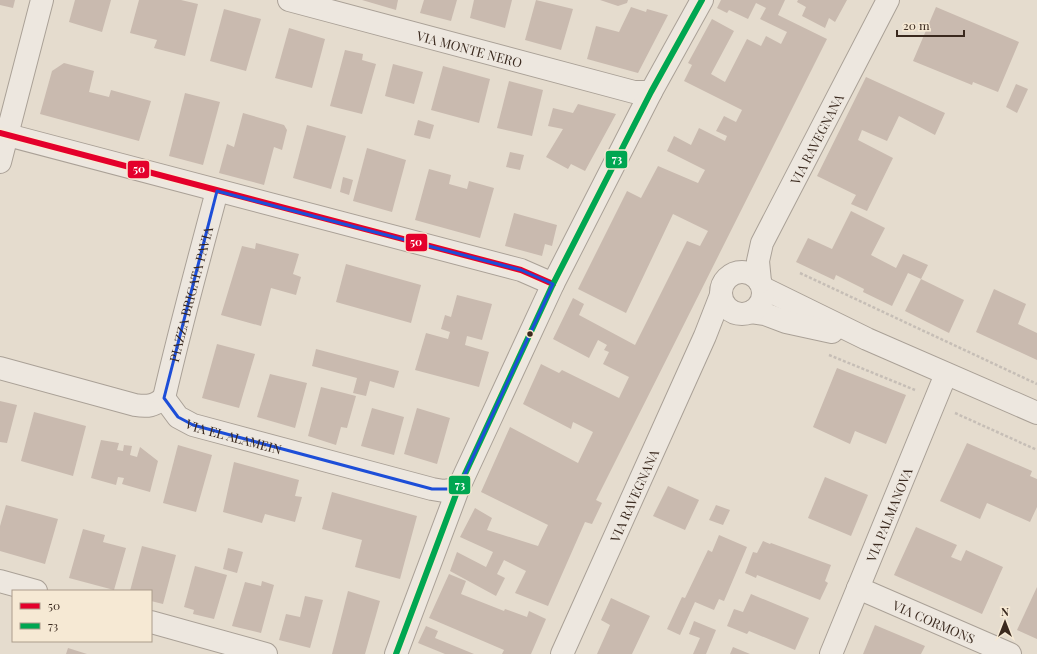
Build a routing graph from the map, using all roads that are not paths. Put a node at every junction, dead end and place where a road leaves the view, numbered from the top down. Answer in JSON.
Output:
{"nodes":[{"id":1,"x":42,"y":0,"type":"edge"},
{"id":2,"x":289,"y":0,"type":"edge"},
{"id":3,"x":702,"y":0,"type":"edge"},
{"id":4,"x":888,"y":0,"type":"edge"},
{"id":5,"x":651,"y":92,"type":"junction"},
{"id":6,"x":4,"y":134,"type":"edge"},
{"id":7,"x":0,"y":162,"type":"edge"},
{"id":8,"x":217,"y":190,"type":"junction"},
{"id":9,"x":553,"y":284,"type":"junction"},
{"id":10,"x":761,"y":285,"type":"junction"},
{"id":11,"x":721,"y":295,"type":"junction"},
{"id":12,"x":744,"y":313,"type":"junction"},
{"id":13,"x":705,"y":336,"type":"junction"},
{"id":14,"x":867,"y":339,"type":"junction"},
{"id":15,"x":0,"y":368,"type":"edge"},
{"id":16,"x":946,"y":374,"type":"junction"},
{"id":17,"x":164,"y":398,"type":"junction"},
{"id":18,"x":1037,"y":413,"type":"edge"},
{"id":19,"x":458,"y":488,"type":"junction"},
{"id":20,"x":0,"y":581,"type":"edge"},
{"id":21,"x":858,"y":588,"type":"junction"},
{"id":22,"x":32,"y":590,"type":"edge"},
{"id":23,"x":152,"y":622,"type":"edge"},
{"id":24,"x":266,"y":654,"type":"edge"},
{"id":25,"x":396,"y":654,"type":"edge"},
{"id":26,"x":562,"y":654,"type":"edge"},
{"id":27,"x":831,"y":654,"type":"edge"},
{"id":28,"x":1010,"y":654,"type":"edge"}],
"edges":[{"from":1,"to":6,"type":"street"},
{"from":2,"to":5,"type":"street","name":"VIA MONTE NERO"},
{"from":3,"to":5,"type":"street"},
{"from":4,"to":10,"type":"street","name":"VIA RAVEGNANA"},
{"from":5,"to":9,"type":"street"},
{"from":6,"to":7,"type":"street"},
{"from":6,"to":8,"type":"street"},
{"from":8,"to":9,"type":"street"},
{"from":8,"to":17,"type":"street","name":"PIAZZA BRIGATA PAVIA"},
{"from":9,"to":19,"type":"street"},
{"from":10,"to":11,"type":"street"},
{"from":10,"to":12,"type":"street"},
{"from":10,"to":14,"type":"street"},
{"from":11,"to":12,"type":"street"},
{"from":11,"to":13,"type":"street","name":"VIA RAVEGNANA"},
{"from":12,"to":13,"type":"street","name":"VIA RAVEGNANA"},
{"from":12,"to":14,"type":"street"},
{"from":13,"to":26,"type":"street","name":"VIA RAVEGNANA"},
{"from":14,"to":16,"type":"street"},
{"from":15,"to":17,"type":"street"},
{"from":16,"to":18,"type":"street"},
{"from":16,"to":21,"type":"street","name":"VIA PALMANOVA"},
{"from":17,"to":19,"type":"street","name":"VIA EL ALAMEIN"},
{"from":19,"to":25,"type":"street"},
{"from":20,"to":22,"type":"street"},
{"from":21,"to":27,"type":"street","name":"VIA PALMANOVA"},
{"from":21,"to":28,"type":"street","name":"VIA CORMONS"},
{"from":23,"to":24,"type":"street"}]}
